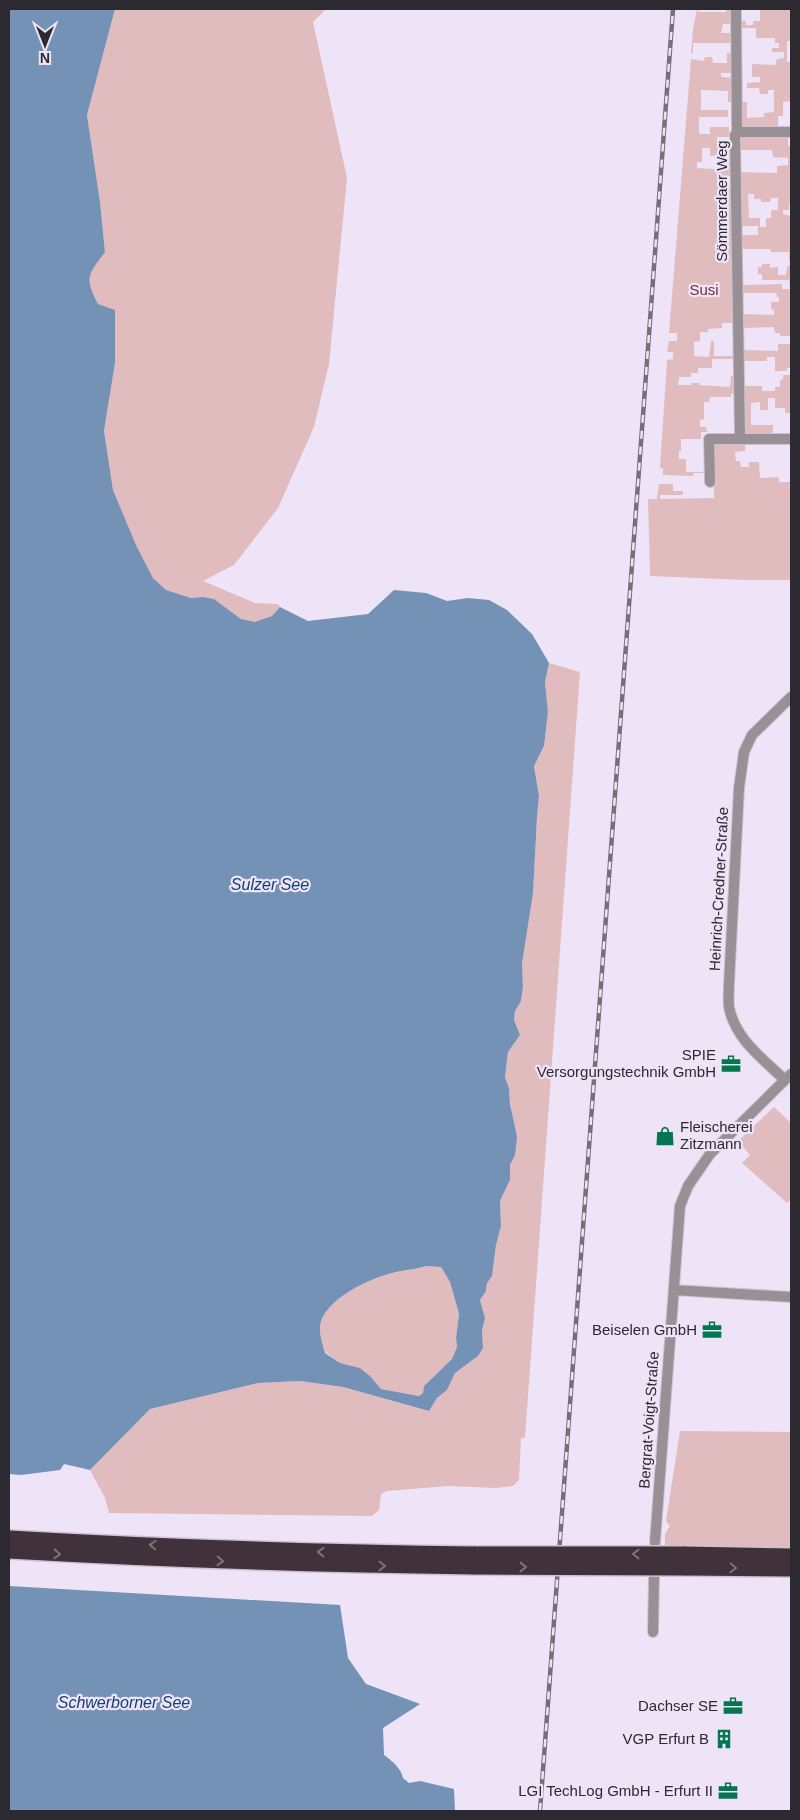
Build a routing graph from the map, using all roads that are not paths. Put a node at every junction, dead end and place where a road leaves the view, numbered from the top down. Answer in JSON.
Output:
{"nodes":[{"id":1,"x":736,"y":9,"type":"edge"},
{"id":2,"x":737,"y":132,"type":"junction"},
{"id":3,"x":791,"y":132,"type":"edge"},
{"id":4,"x":740,"y":439,"type":"junction"},
{"id":5,"x":791,"y":439,"type":"edge"},
{"id":6,"x":710,"y":482,"type":"dead end"},
{"id":7,"x":791,"y":697,"type":"edge"},
{"id":8,"x":788,"y":1077,"type":"edge"},
{"id":9,"x":674,"y":1290,"type":"junction"},
{"id":10,"x":791,"y":1297,"type":"edge"},
{"id":11,"x":9,"y":1538,"type":"edge"},
{"id":12,"x":655,"y":1542,"type":"dead end"},
{"id":13,"x":9,"y":1551,"type":"edge"},
{"id":14,"x":791,"y":1556,"type":"edge"},
{"id":15,"x":474,"y":1560,"type":"junction"},
{"id":16,"x":684,"y":1561,"type":"junction"},
{"id":17,"x":791,"y":1569,"type":"edge"},
{"id":18,"x":654,"y":1578,"type":"dead end"},
{"id":19,"x":653,"y":1632,"type":"dead end"}],
"edges":[{"from":1,"to":2,"type":"street","name":"Sömmerdaer Weg"},
{"from":2,"to":3,"type":"street"},
{"from":2,"to":4,"type":"street","name":"Sömmerdaer Weg"},
{"from":4,"to":5,"type":"street"},
{"from":4,"to":6,"type":"street"},
{"from":7,"to":8,"type":"street","name":"Heinrich-Credner-Straße"},
{"from":8,"to":9,"type":"street","name":"Bergrat-Voigt-Straße"},
{"from":9,"to":10,"type":"street"},
{"from":9,"to":12,"type":"street","name":"Bergrat-Voigt-Straße"},
{"from":15,"to":11,"type":"highway","one_way":true},
{"from":13,"to":15,"type":"highway","one_way":true},
{"from":14,"to":16,"type":"highway"},
{"from":15,"to":16,"type":"highway","bridge":true},
{"from":16,"to":17,"type":"highway","one_way":true},
{"from":18,"to":19,"type":"street"}]}
